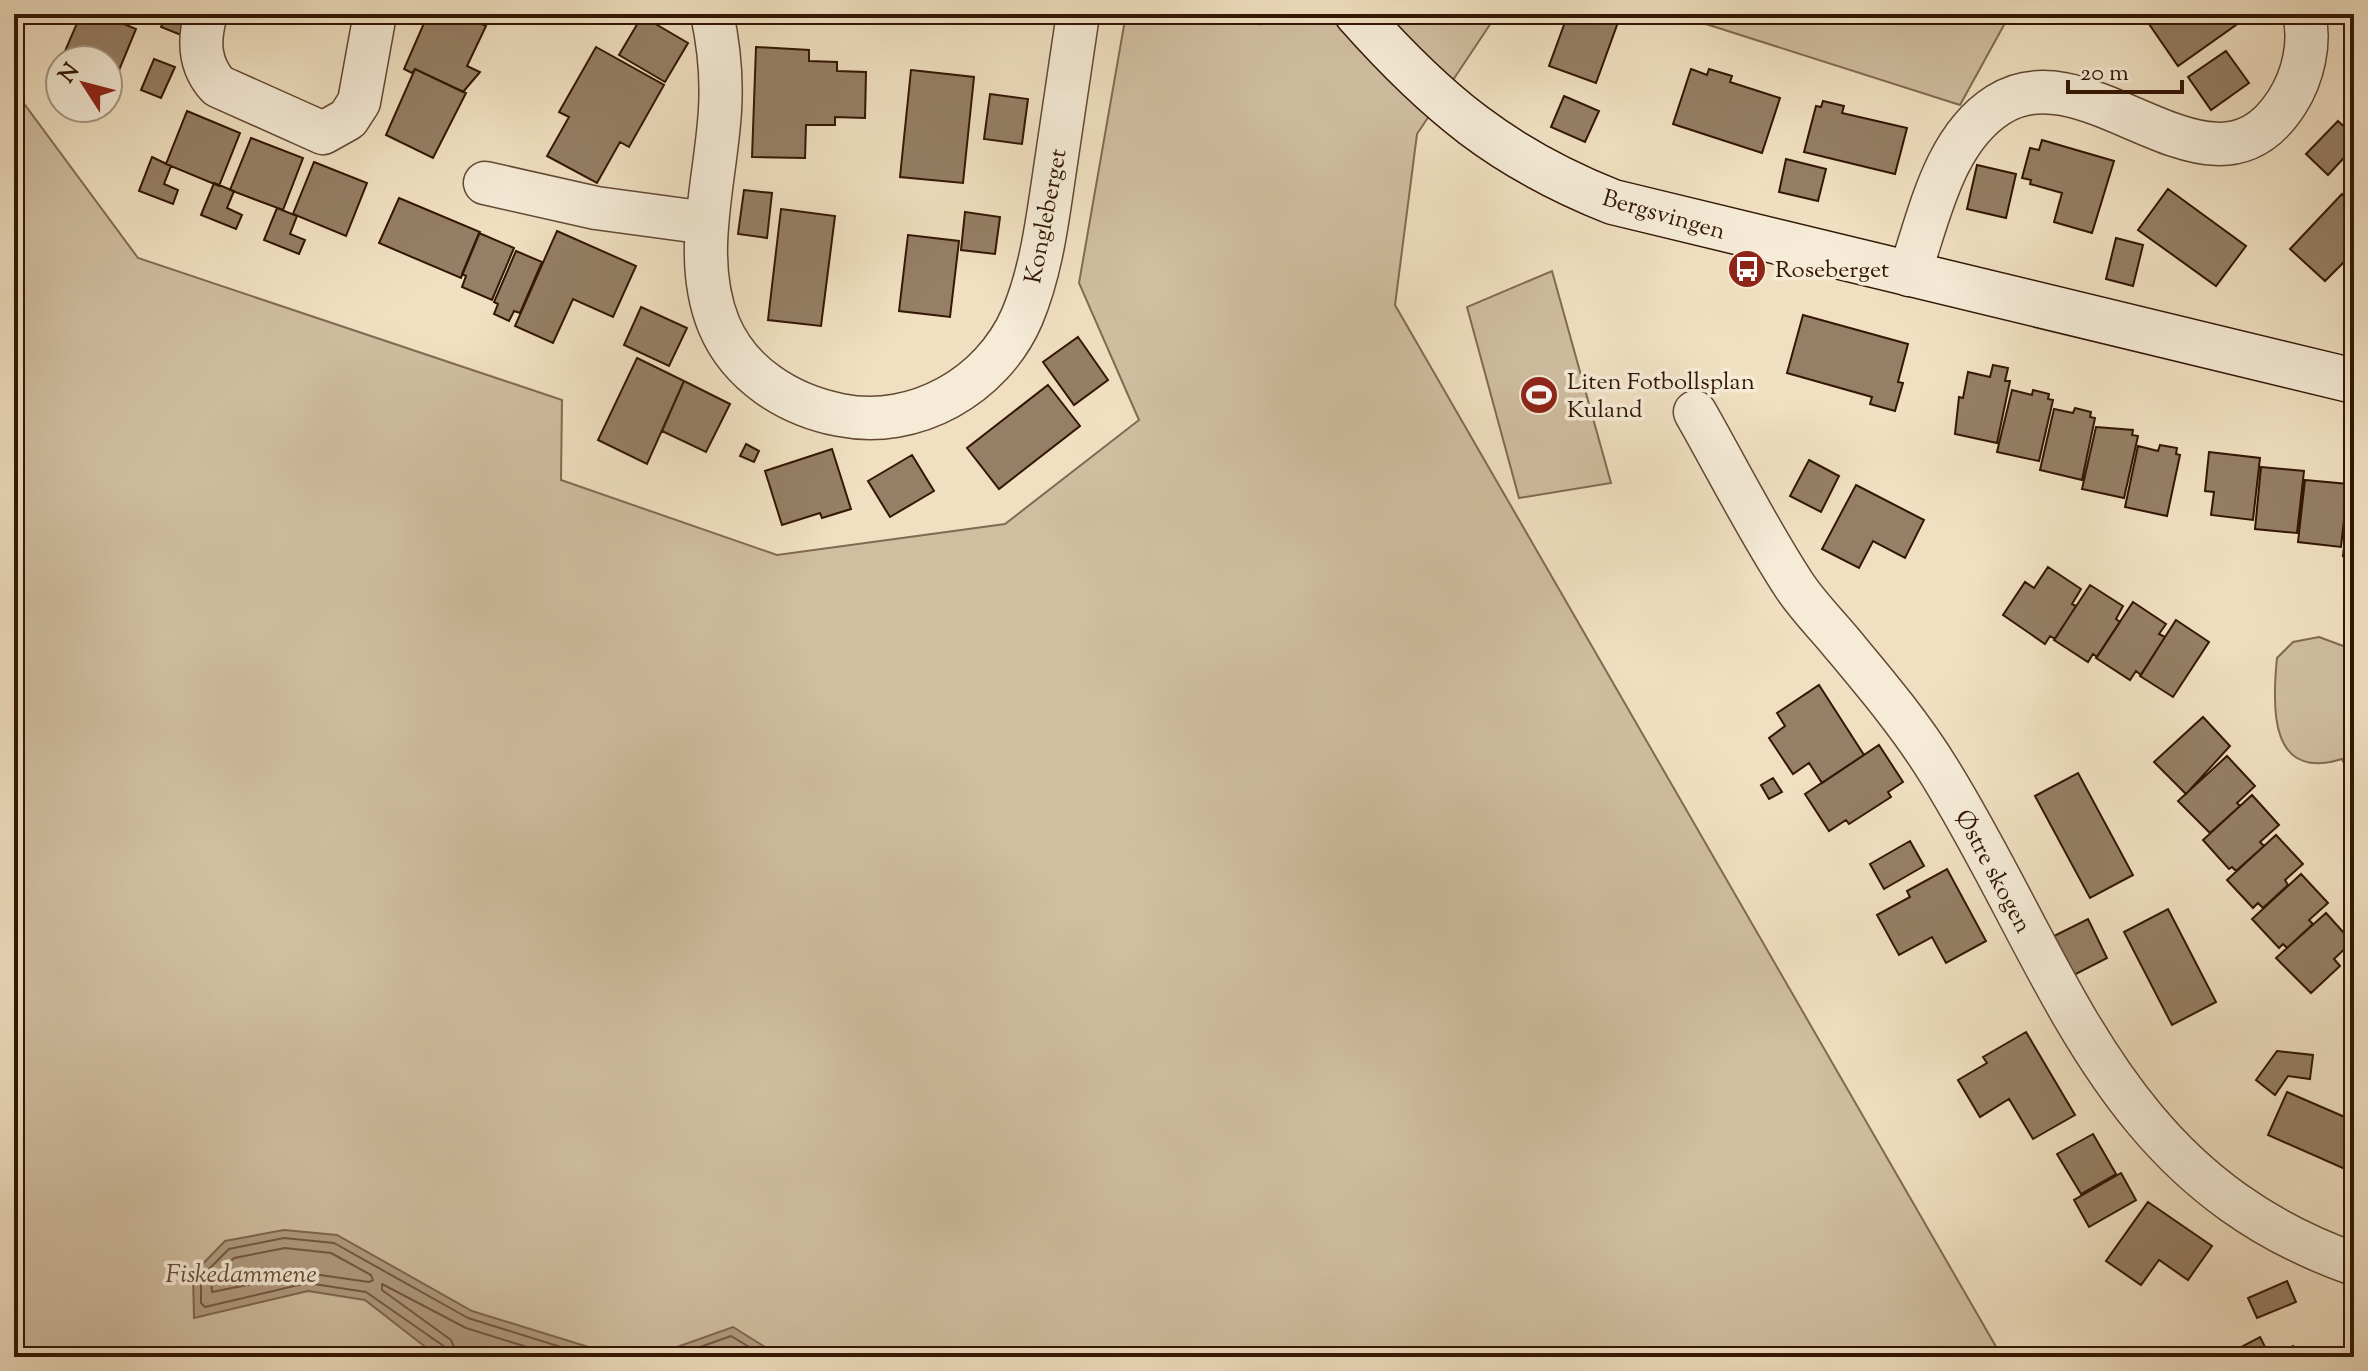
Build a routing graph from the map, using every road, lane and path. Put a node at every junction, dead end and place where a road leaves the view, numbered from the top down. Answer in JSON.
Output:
{"nodes":[{"id":1,"x":206,"y":14,"type":"edge"},
{"id":2,"x":375,"y":14,"type":"edge"},
{"id":3,"x":712,"y":14,"type":"edge"},
{"id":4,"x":1078,"y":14,"type":"edge"},
{"id":5,"x":1357,"y":14,"type":"edge"},
{"id":6,"x":2304,"y":14,"type":"edge"},
{"id":7,"x":485,"y":183,"type":"dead end"},
{"id":8,"x":707,"y":223,"type":"junction"},
{"id":9,"x":1909,"y":275,"type":"junction"},
{"id":10,"x":2354,"y":381,"type":"edge"},
{"id":11,"x":1695,"y":412,"type":"dead end"},
{"id":12,"x":2354,"y":1264,"type":"edge"}],
"edges":[{"from":1,"to":2,"type":"street"},
{"from":3,"to":8,"type":"street","name":"Kongleberget"},
{"from":4,"to":8,"type":"street","name":"Kongleberget"},
{"from":5,"to":9,"type":"street","name":"Bergsvingen"},
{"from":6,"to":9,"type":"street"},
{"from":7,"to":8,"type":"street"},
{"from":9,"to":10,"type":"street","name":"Bergsvingen"},
{"from":11,"to":12,"type":"street","name":"Østre skogen"}]}
